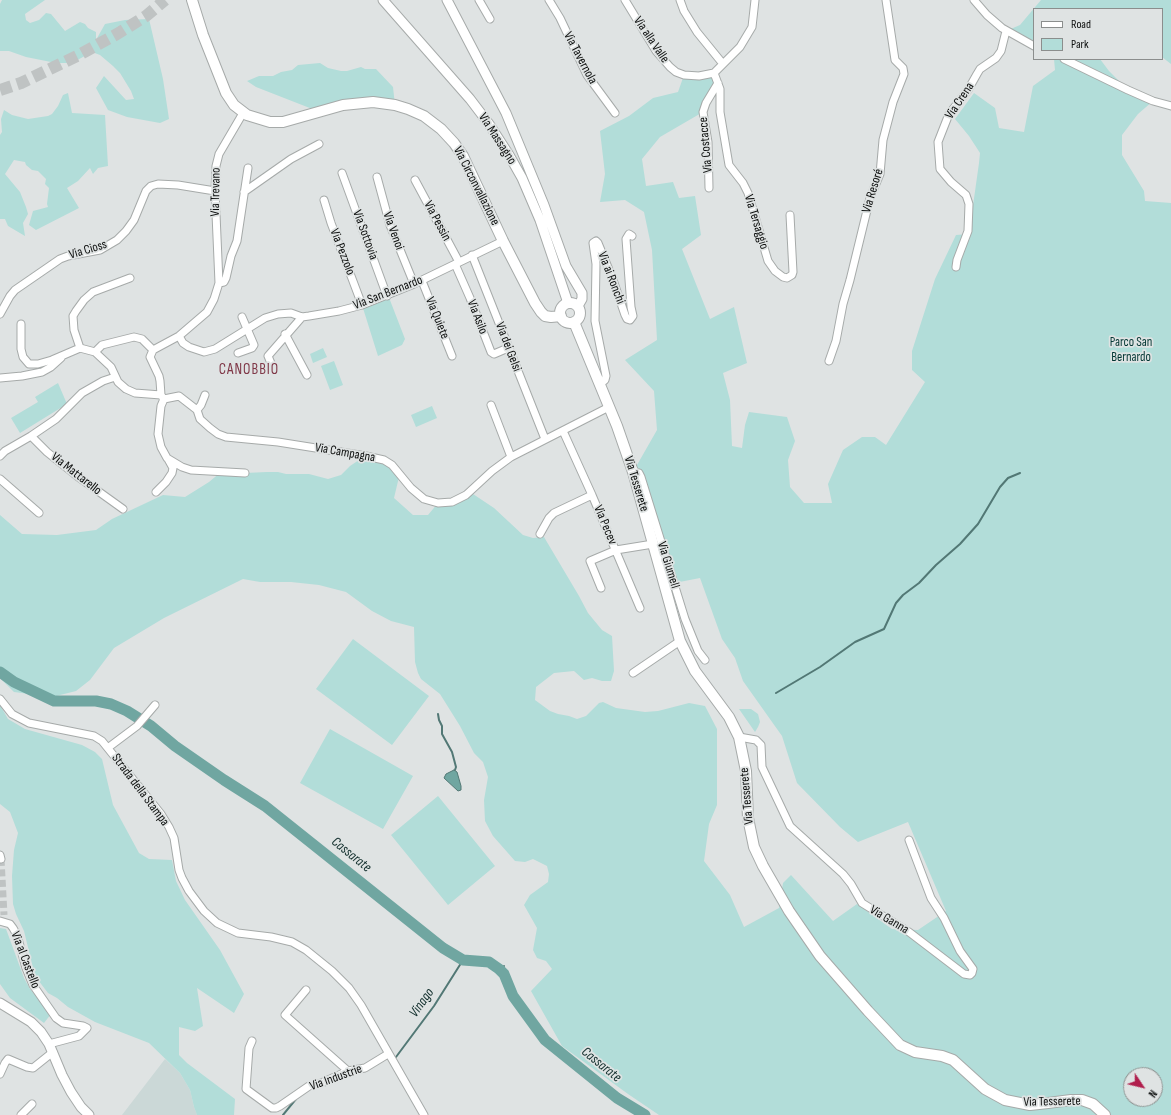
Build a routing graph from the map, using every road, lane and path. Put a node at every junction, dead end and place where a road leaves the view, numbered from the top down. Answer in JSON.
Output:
{"nodes":[{"id":1,"x":192,"y":0,"type":"edge"},
{"id":2,"x":383,"y":0,"type":"edge"},
{"id":3,"x":447,"y":0,"type":"edge"},
{"id":4,"x":479,"y":0,"type":"edge"},
{"id":5,"x":549,"y":0,"type":"edge"},
{"id":6,"x":625,"y":0,"type":"edge"},
{"id":7,"x":680,"y":0,"type":"edge"},
{"id":8,"x":754,"y":0,"type":"edge"},
{"id":9,"x":886,"y":0,"type":"edge"},
{"id":10,"x":974,"y":0,"type":"edge"},
{"id":11,"x":490,"y":19,"type":"dead end"},
{"id":12,"x":1006,"y":31,"type":"junction"},
{"id":13,"x":1033,"y":45,"type":"edge"},
{"id":14,"x":1066,"y":60,"type":"edge"},
{"id":15,"x":723,"y":64,"type":"junction"},
{"id":16,"x":714,"y":73,"type":"junction"},
{"id":17,"x":718,"y":83,"type":"junction"},
{"id":18,"x":1171,"y":106,"type":"edge"},
{"id":19,"x":243,"y":113,"type":"junction"},
{"id":20,"x":614,"y":113,"type":"dead end"},
{"id":21,"x":319,"y":144,"type":"dead end"},
{"id":22,"x":248,"y":168,"type":"dead end"},
{"id":23,"x":342,"y":173,"type":"dead end"},
{"id":24,"x":376,"y":177,"type":"dead end"},
{"id":25,"x":415,"y":180,"type":"dead end"},
{"id":26,"x":710,"y":188,"type":"dead end"},
{"id":27,"x":215,"y":191,"type":"junction"},
{"id":28,"x":244,"y":192,"type":"junction"},
{"id":29,"x":324,"y":200,"type":"dead end"},
{"id":30,"x":790,"y":215,"type":"dead end"},
{"id":31,"x":632,"y":236,"type":"dead end"},
{"id":32,"x":503,"y":241,"type":"junction"},
{"id":33,"x":472,"y":255,"type":"junction"},
{"id":34,"x":457,"y":263,"type":"junction"},
{"id":35,"x":956,"y":267,"type":"dead end"},
{"id":36,"x":130,"y":278,"type":"dead end"},
{"id":37,"x":422,"y":281,"type":"junction"},
{"id":38,"x":219,"y":283,"type":"junction"},
{"id":39,"x":414,"y":284,"type":"junction"},
{"id":40,"x":387,"y":296,"type":"junction"},
{"id":41,"x":362,"y":304,"type":"junction"},
{"id":42,"x":573,"y":305,"type":"junction"},
{"id":43,"x":0,"y":314,"type":"edge"},
{"id":44,"x":302,"y":316,"type":"junction"},
{"id":45,"x":561,"y":316,"type":"junction"},
{"id":46,"x":242,"y":317,"type":"dead end"},
{"id":47,"x":574,"y":322,"type":"junction"},
{"id":48,"x":21,"y":324,"type":"dead end"},
{"id":49,"x":247,"y":329,"type":"junction"},
{"id":50,"x":286,"y":334,"type":"junction"},
{"id":51,"x":178,"y":337,"type":"junction"},
{"id":52,"x":80,"y":348,"type":"junction"},
{"id":53,"x":508,"y":348,"type":"junction"},
{"id":54,"x":153,"y":350,"type":"junction"},
{"id":55,"x":95,"y":352,"type":"junction"},
{"id":56,"x":238,"y":353,"type":"dead end"},
{"id":57,"x":64,"y":355,"type":"junction"},
{"id":58,"x":452,"y":356,"type":"dead end"},
{"id":59,"x":830,"y":361,"type":"dead end"},
{"id":60,"x":273,"y":368,"type":"dead end"},
{"id":61,"x":307,"y":375,"type":"dead end"},
{"id":62,"x":0,"y":378,"type":"edge"},
{"id":63,"x":117,"y":380,"type":"junction"},
{"id":64,"x":600,"y":384,"type":"junction"},
{"id":65,"x":205,"y":395,"type":"dead end"},
{"id":66,"x":162,"y":397,"type":"junction"},
{"id":67,"x":491,"y":405,"type":"dead end"},
{"id":68,"x":609,"y":407,"type":"junction"},
{"id":69,"x":197,"y":410,"type":"junction"},
{"id":70,"x":563,"y":431,"type":"junction"},
{"id":71,"x":31,"y":436,"type":"junction"},
{"id":72,"x":545,"y":439,"type":"junction"},
{"id":73,"x":0,"y":456,"type":"edge"},
{"id":74,"x":511,"y":457,"type":"junction"},
{"id":75,"x":167,"y":458,"type":"junction"},
{"id":76,"x":633,"y":472,"type":"junction"},
{"id":77,"x":245,"y":473,"type":"dead end"},
{"id":78,"x":0,"y":479,"type":"edge"},
{"id":79,"x":156,"y":492,"type":"dead end"},
{"id":80,"x":592,"y":495,"type":"junction"},
{"id":81,"x":122,"y":509,"type":"dead end"},
{"id":82,"x":39,"y":513,"type":"dead end"},
{"id":83,"x":540,"y":534,"type":"dead end"},
{"id":84,"x":654,"y":544,"type":"junction"},
{"id":85,"x":616,"y":550,"type":"junction"},
{"id":86,"x":601,"y":588,"type":"dead end"},
{"id":87,"x":640,"y":608,"type":"dead end"},
{"id":88,"x":680,"y":641,"type":"junction"},
{"id":89,"x":705,"y":660,"type":"dead end"},
{"id":90,"x":634,"y":673,"type":"dead end"},
{"id":91,"x":0,"y":700,"type":"edge"},
{"id":92,"x":156,"y":705,"type":"dead end"},
{"id":93,"x":739,"y":737,"type":"junction"},
{"id":94,"x":109,"y":747,"type":"junction"},
{"id":95,"x":909,"y":840,"type":"dead end"},
{"id":96,"x":3,"y":919,"type":"edge"},
{"id":97,"x":306,"y":990,"type":"dead end"},
{"id":98,"x":0,"y":1003,"type":"edge"},
{"id":99,"x":252,"y":1041,"type":"dead end"},
{"id":100,"x":51,"y":1048,"type":"junction"},
{"id":101,"x":390,"y":1056,"type":"junction"},
{"id":102,"x":348,"y":1071,"type":"junction"},
{"id":103,"x":0,"y":1074,"type":"edge"},
{"id":104,"x":32,"y":1104,"type":"dead end"},
{"id":105,"x":21,"y":1115,"type":"edge"},
{"id":106,"x":89,"y":1115,"type":"edge"},
{"id":107,"x":424,"y":1115,"type":"edge"},
{"id":108,"x":1105,"y":1115,"type":"edge"}],
"edges":[{"from":1,"to":19,"type":"main road"},
{"from":2,"to":42,"type":"street","name":"Via Massagno"},
{"from":3,"to":42,"type":"street"},
{"from":4,"to":11,"type":"street"},
{"from":5,"to":20,"type":"street","name":"Via Tavernola"},
{"from":6,"to":16,"type":"street","name":"Via alla Valle"},
{"from":7,"to":15,"type":"street"},
{"from":8,"to":15,"type":"street"},
{"from":9,"to":59,"type":"street","name":"Via Resoré"},
{"from":10,"to":12,"type":"street"},
{"from":12,"to":13,"type":"street"},
{"from":12,"to":35,"type":"street","name":"Via Crena"},
{"from":14,"to":18,"type":"street"},
{"from":15,"to":16,"type":"street"},
{"from":16,"to":17,"type":"street","name":"Via Tersaggio"},
{"from":17,"to":26,"type":"street","name":"Via Costacce"},
{"from":17,"to":30,"type":"street","name":"Via Tersaggio"},
{"from":19,"to":27,"type":"street","name":"Via Trevano"},
{"from":19,"to":32,"type":"main road","name":"Via Circonvallazione"},
{"from":21,"to":28,"type":"street"},
{"from":22,"to":28,"type":"street","name":"Via Trevano"},
{"from":23,"to":40,"type":"street","name":"Via Sottovia"},
{"from":24,"to":39,"type":"street","name":"Via Venoi"},
{"from":25,"to":34,"type":"street","name":"Via Pessin"},
{"from":27,"to":38,"type":"street","name":"Via Trevano"},
{"from":27,"to":43,"type":"street","name":"Via Cioss"},
{"from":28,"to":38,"type":"street","name":"Via Trevano"},
{"from":29,"to":41,"type":"street","name":"Via Pezzolo"},
{"from":31,"to":64,"type":"street","name":"Via ai Ronchi"},
{"from":32,"to":33,"type":"street","name":"Via San Bernardo"},
{"from":32,"to":45,"type":"main road"},
{"from":33,"to":34,"type":"street","name":"Via San Bernardo"},
{"from":33,"to":53,"type":"street","name":"Via dei Gelsi"},
{"from":34,"to":37,"type":"street","name":"Via San Bernardo"},
{"from":34,"to":53,"type":"street","name":"Via Asilo"},
{"from":36,"to":52,"type":"street"},
{"from":37,"to":39,"type":"street","name":"Via San Bernardo"},
{"from":37,"to":58,"type":"street","name":"Via Quiete"},
{"from":38,"to":51,"type":"street","name":"Via Trevano"},
{"from":39,"to":40,"type":"street","name":"Via San Bernardo"},
{"from":40,"to":41,"type":"street","name":"Via San Bernardo"},
{"from":41,"to":44,"type":"street","name":"Via San Bernardo"},
{"from":42,"to":45,"type":"main road"},
{"from":42,"to":47,"type":"main road"},
{"from":44,"to":49,"type":"street","name":"Via San Bernardo"},
{"from":44,"to":50,"type":"street"},
{"from":45,"to":47,"type":"main road"},
{"from":46,"to":49,"type":"street"},
{"from":47,"to":64,"type":"main road","name":"Via Tesserete"},
{"from":48,"to":57,"type":"street"},
{"from":49,"to":51,"type":"street","name":"Via San Bernardo"},
{"from":49,"to":56,"type":"street"},
{"from":50,"to":60,"type":"street"},
{"from":50,"to":61,"type":"street"},
{"from":51,"to":54,"type":"street","name":"Via Trevano"},
{"from":52,"to":55,"type":"street"},
{"from":52,"to":57,"type":"street"},
{"from":53,"to":72,"type":"street","name":"Via dei Gelsi"},
{"from":54,"to":55,"type":"street"},
{"from":54,"to":66,"type":"street"},
{"from":55,"to":63,"type":"street"},
{"from":57,"to":62,"type":"street"},
{"from":63,"to":66,"type":"street","name":"Via Campagna"},
{"from":63,"to":71,"type":"street"},
{"from":64,"to":68,"type":"main road","name":"Via Tesserete"},
{"from":65,"to":69,"type":"street"},
{"from":66,"to":69,"type":"street","name":"Via Campagna"},
{"from":66,"to":75,"type":"street"},
{"from":67,"to":74,"type":"street"},
{"from":68,"to":70,"type":"street","name":"Via Campagna"},
{"from":68,"to":76,"type":"main road","name":"Via Tesserete"},
{"from":69,"to":74,"type":"street","name":"Via Campagna"},
{"from":70,"to":72,"type":"street","name":"Via Campagna"},
{"from":70,"to":80,"type":"street"},
{"from":71,"to":73,"type":"street"},
{"from":71,"to":81,"type":"street","name":"Via Mattarello"},
{"from":72,"to":74,"type":"street","name":"Via Campagna"},
{"from":75,"to":77,"type":"street"},
{"from":75,"to":79,"type":"street"},
{"from":76,"to":84,"type":"main road","name":"Via Tesserete"},
{"from":76,"to":89,"type":"street","name":"Via Giumell"},
{"from":78,"to":82,"type":"street"},
{"from":80,"to":83,"type":"street","name":"Via Pecev"},
{"from":80,"to":85,"type":"street","name":"Via Pecev"},
{"from":84,"to":85,"type":"street","name":"Via Pecev"},
{"from":84,"to":88,"type":"main road","name":"Via Tesserete"},
{"from":85,"to":86,"type":"street","name":"Via Pecev"},
{"from":85,"to":87,"type":"street","name":"Via Pecev"},
{"from":88,"to":90,"type":"street"},
{"from":88,"to":93,"type":"main road","name":"Via Tesserete"},
{"from":91,"to":94,"type":"street","name":"Strada della Stampa"},
{"from":92,"to":94,"type":"street"},
{"from":93,"to":95,"type":"street","name":"Via Ganna"},
{"from":93,"to":108,"type":"main road","name":"Via Tesserete"},
{"from":94,"to":101,"type":"street","name":"Strada della Stampa"},
{"from":96,"to":100,"type":"street","name":"Via al Castello"},
{"from":97,"to":102,"type":"street"},
{"from":98,"to":100,"type":"street"},
{"from":99,"to":102,"type":"street","name":"Via Industrie"},
{"from":100,"to":103,"type":"street"},
{"from":100,"to":106,"type":"street"},
{"from":101,"to":102,"type":"street","name":"Via Industrie"},
{"from":101,"to":107,"type":"street","name":"Strada della Stampa"},
{"from":104,"to":105,"type":"street"}]}
